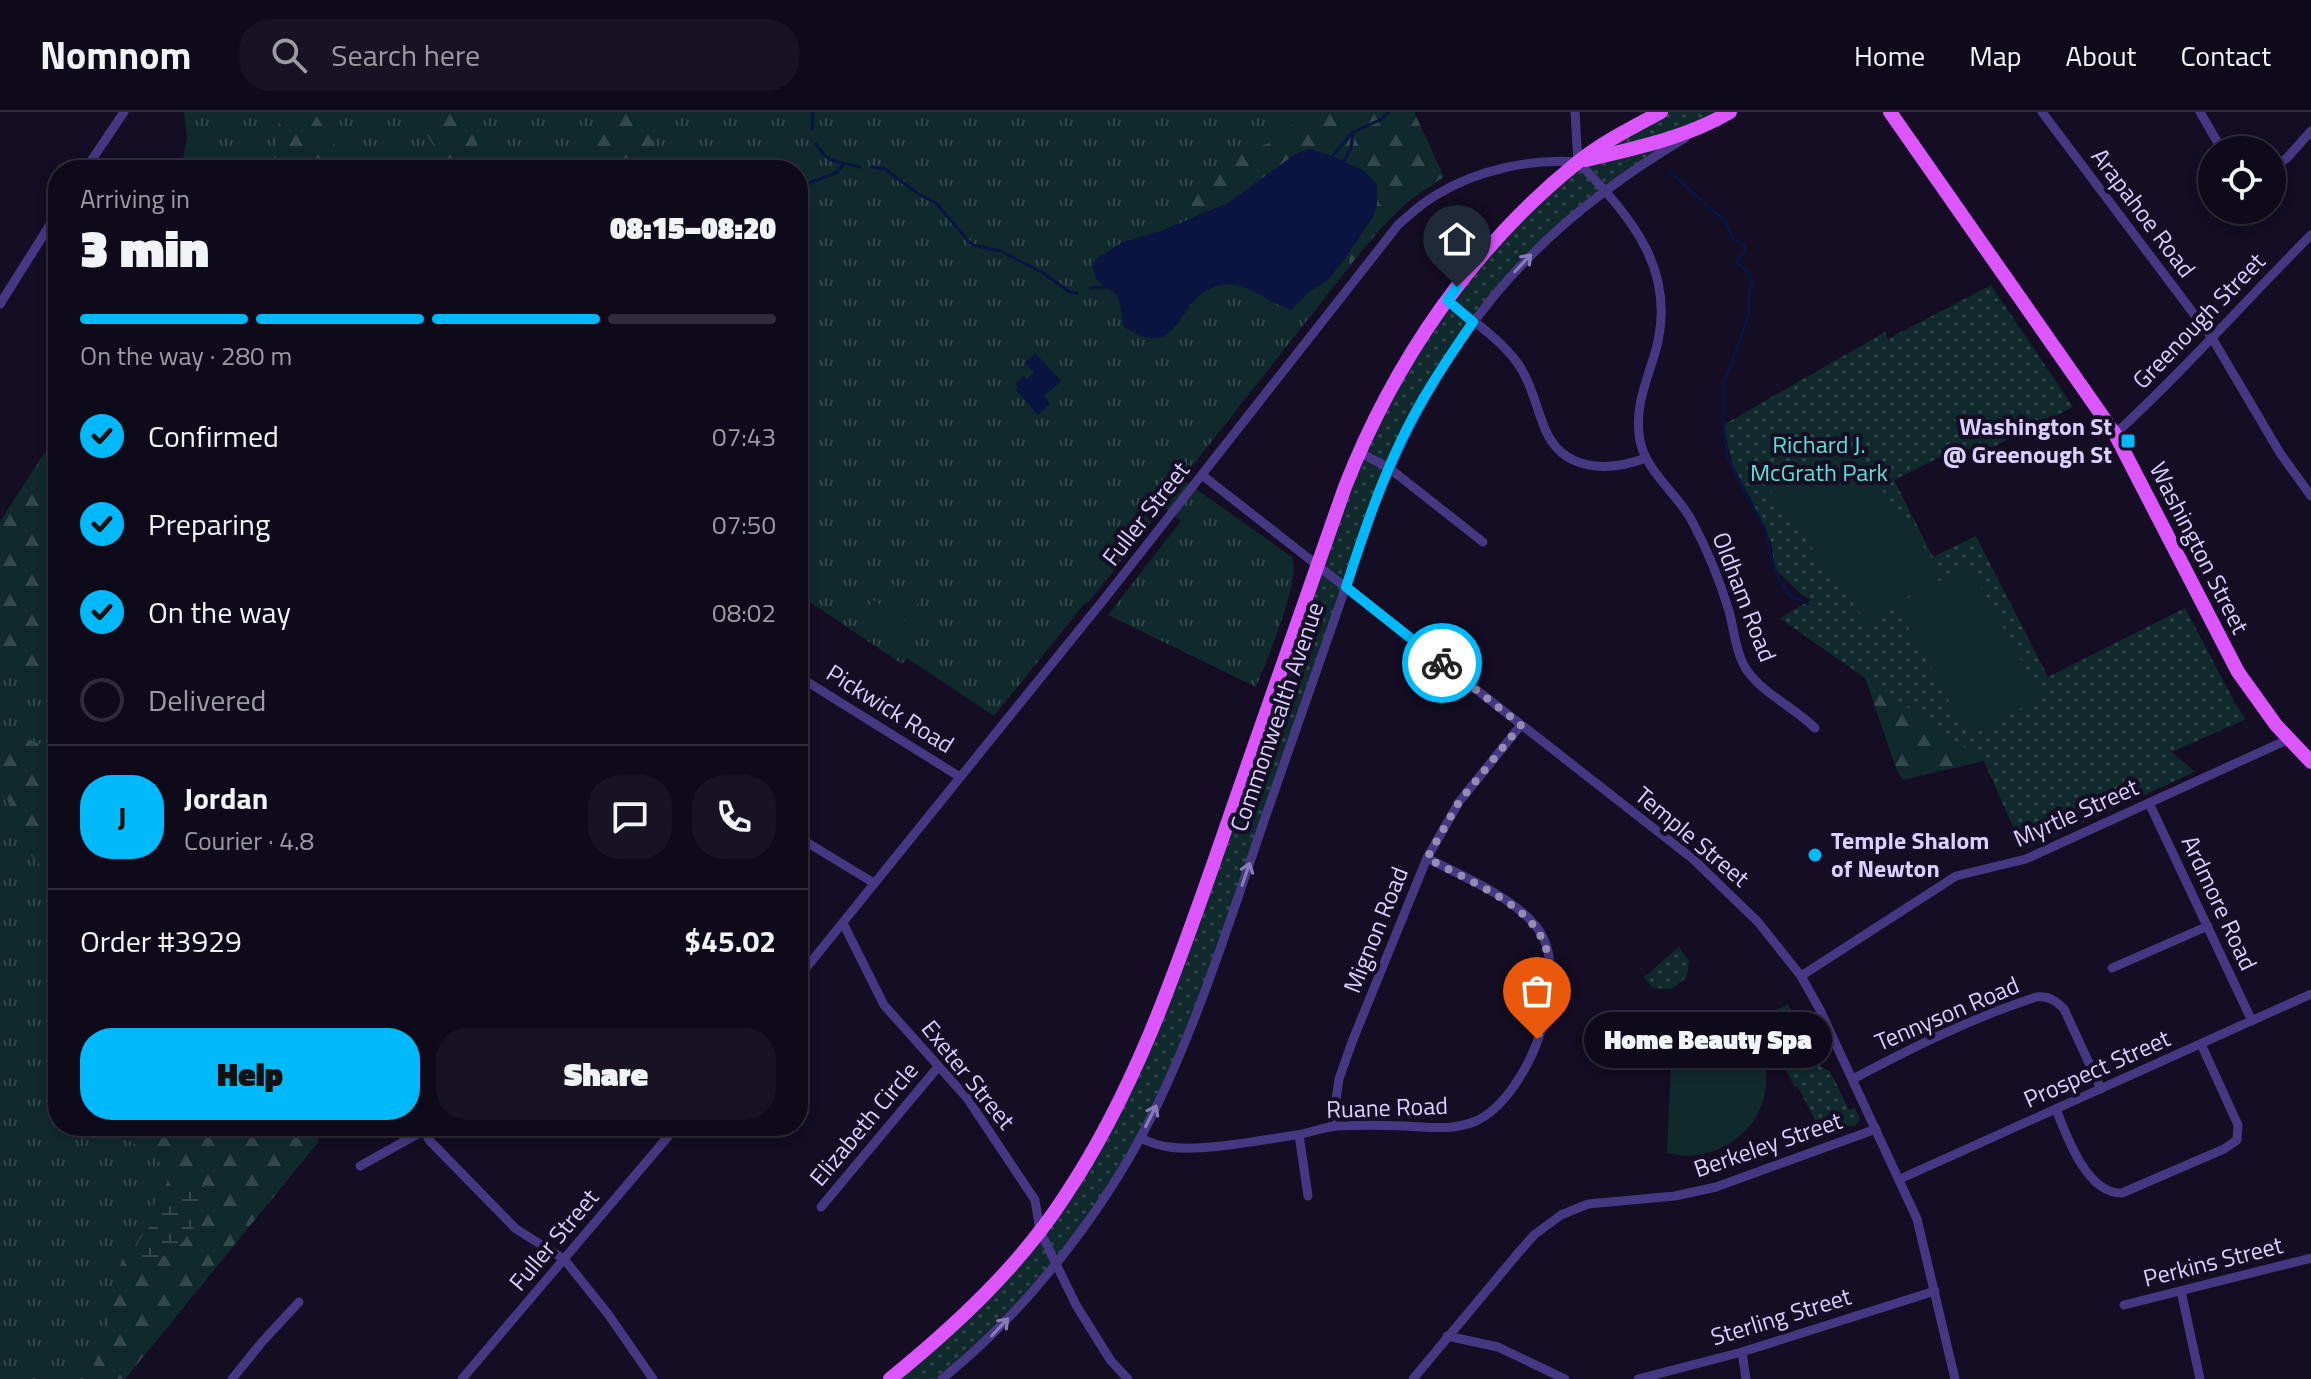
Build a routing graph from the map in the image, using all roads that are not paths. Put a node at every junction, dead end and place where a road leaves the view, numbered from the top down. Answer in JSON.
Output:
{"nodes":[{"id":1,"x":124,"y":112,"type":"edge"},
{"id":2,"x":1575,"y":112,"type":"edge"},
{"id":3,"x":1661,"y":112,"type":"edge"},
{"id":4,"x":1730,"y":112,"type":"edge"},
{"id":5,"x":1890,"y":112,"type":"edge"},
{"id":6,"x":2042,"y":112,"type":"edge"},
{"id":7,"x":2200,"y":112,"type":"edge"},
{"id":8,"x":1713,"y":122,"type":"junction"},
{"id":9,"x":2311,"y":131,"type":"edge"},
{"id":10,"x":2214,"y":136,"type":"edge"},
{"id":11,"x":2286,"y":159,"type":"edge"},
{"id":12,"x":92,"y":160,"type":"edge"},
{"id":13,"x":1578,"y":162,"type":"junction"},
{"id":14,"x":1604,"y":189,"type":"junction"},
{"id":15,"x":48,"y":228,"type":"edge"},
{"id":16,"x":2311,"y":235,"type":"edge"},
{"id":17,"x":1447,"y":300,"type":"junction"},
{"id":18,"x":0,"y":304,"type":"edge"},
{"id":19,"x":1473,"y":322,"type":"junction"},
{"id":20,"x":2212,"y":338,"type":"junction"},
{"id":21,"x":2115,"y":434,"type":"junction"},
{"id":22,"x":1359,"y":452,"type":"junction"},
{"id":23,"x":1646,"y":458,"type":"junction"},
{"id":24,"x":1389,"y":468,"type":"junction"},
{"id":25,"x":1202,"y":475,"type":"junction"},
{"id":26,"x":2311,"y":496,"type":"edge"},
{"id":27,"x":1483,"y":542,"type":"dead end"},
{"id":28,"x":1317,"y":564,"type":"junction"},
{"id":29,"x":1346,"y":587,"type":"junction"},
{"id":30,"x":808,"y":682,"type":"edge"},
{"id":31,"x":1521,"y":725,"type":"junction"},
{"id":32,"x":1815,"y":728,"type":"dead end"},
{"id":33,"x":2289,"y":739,"type":"junction"},
{"id":34,"x":2311,"y":762,"type":"edge"},
{"id":35,"x":960,"y":777,"type":"junction"},
{"id":36,"x":2149,"y":803,"type":"junction"},
{"id":37,"x":808,"y":843,"type":"edge"},
{"id":38,"x":1427,"y":858,"type":"junction"},
{"id":39,"x":874,"y":883,"type":"junction"},
{"id":40,"x":843,"y":923,"type":"junction"},
{"id":41,"x":2208,"y":926,"type":"junction"},
{"id":42,"x":808,"y":966,"type":"edge"},
{"id":43,"x":2112,"y":968,"type":"dead end"},
{"id":44,"x":1801,"y":976,"type":"junction"},
{"id":45,"x":2311,"y":994,"type":"edge"},
{"id":46,"x":2252,"y":1021,"type":"junction"},
{"id":47,"x":2201,"y":1044,"type":"junction"},
{"id":48,"x":938,"y":1067,"type":"junction"},
{"id":49,"x":1853,"y":1079,"type":"junction"},
{"id":50,"x":2101,"y":1089,"type":"junction"},
{"id":51,"x":2056,"y":1109,"type":"junction"},
{"id":52,"x":1332,"y":1127,"type":"junction"},
{"id":53,"x":1876,"y":1129,"type":"junction"},
{"id":54,"x":1299,"y":1135,"type":"junction"},
{"id":55,"x":410,"y":1136,"type":"edge"},
{"id":56,"x":427,"y":1136,"type":"edge"},
{"id":57,"x":669,"y":1136,"type":"edge"},
{"id":58,"x":1140,"y":1138,"type":"junction"},
{"id":59,"x":360,"y":1166,"type":"dead end"},
{"id":60,"x":1900,"y":1179,"type":"junction"},
{"id":61,"x":1308,"y":1196,"type":"dead end"},
{"id":62,"x":821,"y":1207,"type":"dead end"},
{"id":63,"x":1040,"y":1231,"type":"junction"},
{"id":64,"x":2311,"y":1258,"type":"edge"},
{"id":65,"x":564,"y":1259,"type":"junction"},
{"id":66,"x":1057,"y":1263,"type":"junction"},
{"id":67,"x":1935,"y":1291,"type":"junction"},
{"id":68,"x":2181,"y":1291,"type":"junction"},
{"id":69,"x":299,"y":1302,"type":"dead end"},
{"id":70,"x":2124,"y":1305,"type":"dead end"},
{"id":71,"x":1447,"y":1336,"type":"junction"},
{"id":72,"x":1742,"y":1352,"type":"junction"},
{"id":73,"x":232,"y":1379,"type":"edge"},
{"id":74,"x":462,"y":1379,"type":"edge"},
{"id":75,"x":653,"y":1379,"type":"edge"},
{"id":76,"x":890,"y":1379,"type":"edge"},
{"id":77,"x":942,"y":1379,"type":"edge"},
{"id":78,"x":1128,"y":1379,"type":"edge"},
{"id":79,"x":1413,"y":1379,"type":"edge"},
{"id":80,"x":1565,"y":1379,"type":"edge"},
{"id":81,"x":1638,"y":1379,"type":"edge"},
{"id":82,"x":1746,"y":1379,"type":"edge"},
{"id":83,"x":1955,"y":1379,"type":"edge"},
{"id":84,"x":2200,"y":1379,"type":"edge"}],
"edges":[{"from":1,"to":12,"type":"street"},
{"from":2,"to":13,"type":"street"},
{"from":3,"to":13,"type":"main road","name":"Commonwealth Avenue"},
{"from":4,"to":8,"type":"main road","name":"Commonwealth Avenue"},
{"from":5,"to":21,"type":"main road","name":"Washington Street"},
{"from":6,"to":20,"type":"street","name":"Arapahoe Road"},
{"from":7,"to":10,"type":"street"},
{"from":8,"to":13,"type":"main road","name":"Commonwealth Avenue"},
{"from":8,"to":14,"type":"street","name":"Commonwealth Avenue"},
{"from":9,"to":11,"type":"street"},
{"from":13,"to":14,"type":"street","name":"Oldham Road"},
{"from":13,"to":17,"type":"main road","name":"Commonwealth Avenue"},
{"from":13,"to":25,"type":"street","name":"Fuller Street"},
{"from":19,"to":14,"type":"street","name":"Commonwealth Avenue","one_way":true},
{"from":14,"to":23,"type":"street","name":"Oldham Road"},
{"from":15,"to":18,"type":"street"},
{"from":16,"to":20,"type":"street","name":"Greenough Street"},
{"from":17,"to":19,"type":"street"},
{"from":17,"to":22,"type":"main road","name":"Commonwealth Avenue"},
{"from":19,"to":23,"type":"street"},
{"from":19,"to":24,"type":"street","name":"Commonwealth Avenue"},
{"from":20,"to":21,"type":"street","name":"Greenough Street"},
{"from":20,"to":26,"type":"street","name":"Arapahoe Road"},
{"from":21,"to":33,"type":"main road","name":"Washington Street"},
{"from":22,"to":24,"type":"street"},
{"from":22,"to":28,"type":"main road","name":"Commonwealth Avenue"},
{"from":23,"to":32,"type":"street","name":"Oldham Road"},
{"from":24,"to":27,"type":"street"},
{"from":24,"to":29,"type":"street","name":"Commonwealth Avenue"},
{"from":25,"to":28,"type":"street","name":"Temple Street"},
{"from":25,"to":35,"type":"street","name":"Fuller Street"},
{"from":28,"to":29,"type":"street","name":"Temple Street"},
{"from":28,"to":63,"type":"main road","name":"Commonwealth Avenue"},
{"from":29,"to":31,"type":"street","name":"Temple Street"},
{"from":58,"to":29,"type":"street","name":"Commonwealth Avenue","one_way":true},
{"from":30,"to":35,"type":"street","name":"Pickwick Road"},
{"from":31,"to":38,"type":"street","name":"Mignon Road"},
{"from":31,"to":44,"type":"street","name":"Temple Street"},
{"from":33,"to":34,"type":"main road","name":"Washington Street"},
{"from":33,"to":36,"type":"street","name":"Myrtle Street"},
{"from":35,"to":39,"type":"street","name":"Fuller Street"},
{"from":36,"to":41,"type":"street","name":"Ardmore Road"},
{"from":36,"to":44,"type":"street","name":"Myrtle Street"},
{"from":37,"to":39,"type":"street"},
{"from":38,"to":52,"type":"street","name":"Mignon Road"},
{"from":38,"to":52,"type":"street","name":"Ruane Road"},
{"from":39,"to":40,"type":"street","name":"Fuller Street"},
{"from":40,"to":42,"type":"street","name":"Fuller Street"},
{"from":40,"to":48,"type":"street","name":"Exeter Street"},
{"from":41,"to":43,"type":"street"},
{"from":41,"to":46,"type":"street","name":"Ardmore Road"},
{"from":44,"to":49,"type":"street","name":"Temple Street"},
{"from":45,"to":46,"type":"street","name":"Prospect Street"},
{"from":46,"to":47,"type":"street","name":"Prospect Street"},
{"from":47,"to":50,"type":"street","name":"Prospect Street"},
{"from":47,"to":51,"type":"street"},
{"from":48,"to":62,"type":"street","name":"Elizabeth Circle"},
{"from":48,"to":63,"type":"street","name":"Exeter Street"},
{"from":49,"to":50,"type":"street","name":"Tennyson Road"},
{"from":49,"to":53,"type":"street","name":"Temple Street"},
{"from":50,"to":51,"type":"street","name":"Prospect Street"},
{"from":51,"to":60,"type":"street","name":"Prospect Street"},
{"from":52,"to":54,"type":"street","name":"Ruane Road"},
{"from":53,"to":60,"type":"street","name":"Temple Street"},
{"from":53,"to":71,"type":"street","name":"Berkeley Street"},
{"from":54,"to":58,"type":"street","name":"Ruane Road"},
{"from":54,"to":61,"type":"street"},
{"from":55,"to":59,"type":"street"},
{"from":56,"to":65,"type":"street"},
{"from":57,"to":65,"type":"street","name":"Fuller Street"},
{"from":58,"to":66,"type":"street","name":"Commonwealth Avenue"},
{"from":60,"to":67,"type":"street","name":"Temple Street"},
{"from":63,"to":66,"type":"street","name":"Exeter Street"},
{"from":63,"to":76,"type":"main road","name":"Commonwealth Avenue"},
{"from":64,"to":68,"type":"street","name":"Perkins Street"},
{"from":65,"to":74,"type":"street","name":"Fuller Street"},
{"from":65,"to":75,"type":"street"},
{"from":77,"to":66,"type":"street","name":"Commonwealth Avenue","one_way":true},
{"from":66,"to":78,"type":"street","name":"Exeter Street"},
{"from":67,"to":72,"type":"street","name":"Sterling Street"},
{"from":67,"to":83,"type":"street","name":"Temple Street"},
{"from":68,"to":70,"type":"street","name":"Perkins Street"},
{"from":68,"to":84,"type":"street"},
{"from":69,"to":73,"type":"street"},
{"from":71,"to":79,"type":"street","name":"Berkeley Street"},
{"from":71,"to":80,"type":"street"},
{"from":72,"to":81,"type":"street","name":"Sterling Street"},
{"from":72,"to":82,"type":"street"}]}
